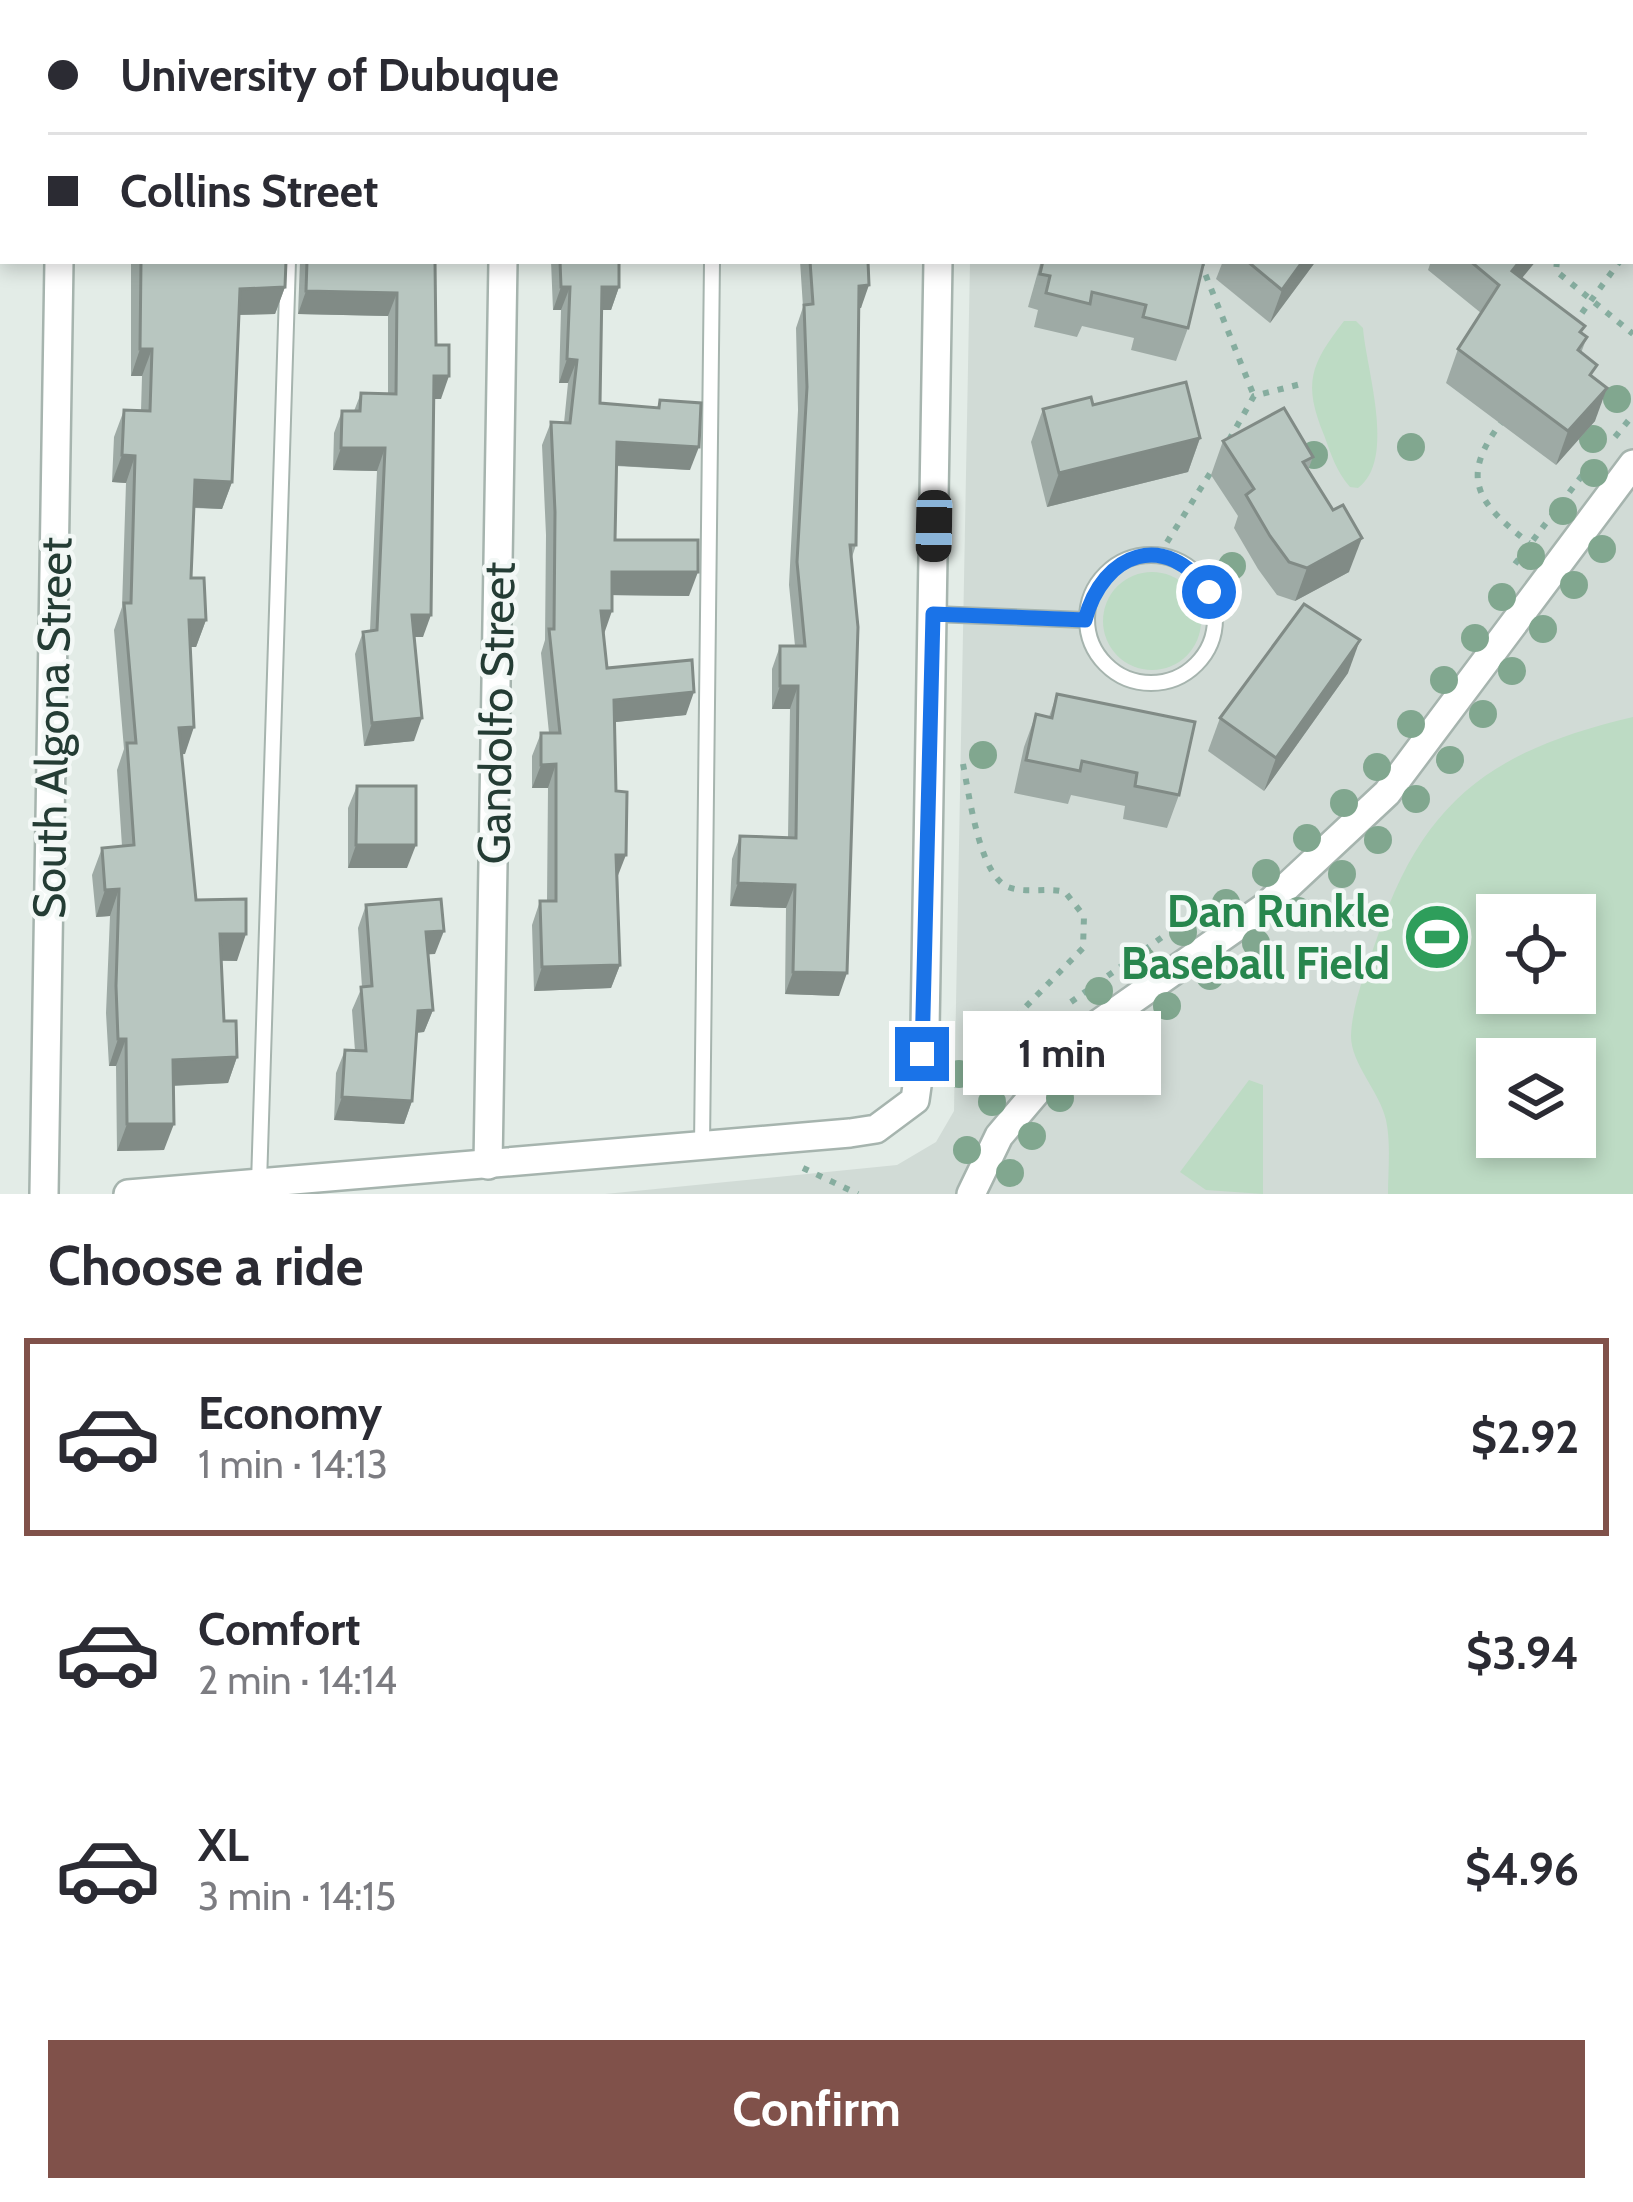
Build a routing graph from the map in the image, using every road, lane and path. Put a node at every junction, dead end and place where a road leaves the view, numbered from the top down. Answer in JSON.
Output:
{"nodes":[{"id":1,"x":59,"y":264,"type":"edge"},
{"id":2,"x":288,"y":264,"type":"edge"},
{"id":3,"x":503,"y":264,"type":"edge"},
{"id":4,"x":712,"y":264,"type":"edge"},
{"id":5,"x":938,"y":264,"type":"edge"},
{"id":6,"x":1201,"y":264,"type":"edge"},
{"id":7,"x":1557,"y":264,"type":"edge"},
{"id":8,"x":1618,"y":264,"type":"edge"},
{"id":9,"x":1589,"y":302,"type":"junction"},
{"id":10,"x":1568,"y":332,"type":"edge"},
{"id":11,"x":1633,"y":334,"type":"edge"},
{"id":12,"x":1301,"y":384,"type":"dead end"},
{"id":13,"x":1254,"y":396,"type":"junction"},
{"id":14,"x":1633,"y":415,"type":"edge"},
{"id":15,"x":1504,"y":419,"type":"dead end"},
{"id":16,"x":1613,"y":440,"type":"dead end"},
{"id":17,"x":1228,"y":442,"type":"edge"},
{"id":18,"x":1599,"y":455,"type":"dead end"},
{"id":19,"x":1218,"y":460,"type":"dead end"},
{"id":20,"x":1633,"y":464,"type":"edge"},
{"id":21,"x":1529,"y":543,"type":"junction"},
{"id":22,"x":1159,"y":555,"type":"junction"},
{"id":23,"x":1507,"y":576,"type":"dead end"},
{"id":24,"x":933,"y":614,"type":"junction"},
{"id":25,"x":1085,"y":620,"type":"junction"},
{"id":26,"x":957,"y":741,"type":"dead end"},
{"id":27,"x":1179,"y":926,"type":"dead end"},
{"id":28,"x":1013,"y":1063,"type":"junction"},
{"id":29,"x":987,"y":1097,"type":"dead end"},
{"id":30,"x":798,"y":1138,"type":"junction"},
{"id":31,"x":702,"y":1146,"type":"junction"},
{"id":32,"x":488,"y":1165,"type":"junction"},
{"id":33,"x":259,"y":1184,"type":"junction"},
{"id":34,"x":44,"y":1194,"type":"edge"},
{"id":35,"x":128,"y":1194,"type":"edge"},
{"id":36,"x":858,"y":1194,"type":"edge"},
{"id":37,"x":971,"y":1194,"type":"edge"}],
"edges":[{"from":1,"to":34,"type":"street","name":"South Algona Street"},
{"from":2,"to":33,"type":"lane"},
{"from":3,"to":32,"type":"street","name":"Gandolfo Street"},
{"from":4,"to":31,"type":"lane"},
{"from":5,"to":24,"type":"street"},
{"from":6,"to":13,"type":"path"},
{"from":7,"to":9,"type":"path"},
{"from":8,"to":9,"type":"path"},
{"from":9,"to":10,"type":"path"},
{"from":9,"to":11,"type":"path"},
{"from":12,"to":13,"type":"path"},
{"from":13,"to":17,"type":"path"},
{"from":14,"to":16,"type":"path"},
{"from":15,"to":21,"type":"path"},
{"from":18,"to":21,"type":"path"},
{"from":19,"to":22,"type":"path"},
{"from":20,"to":37,"type":"street"},
{"from":21,"to":23,"type":"path"},
{"from":22,"to":25,"type":"lane"},
{"from":22,"to":25,"type":"lane"},
{"from":24,"to":25,"type":"lane"},
{"from":24,"to":30,"type":"street"},
{"from":26,"to":28,"type":"path"},
{"from":27,"to":28,"type":"path"},
{"from":28,"to":29,"type":"path"},
{"from":30,"to":31,"type":"street"},
{"from":30,"to":36,"type":"path"},
{"from":31,"to":32,"type":"street"},
{"from":32,"to":33,"type":"street"},
{"from":33,"to":35,"type":"street"}]}
